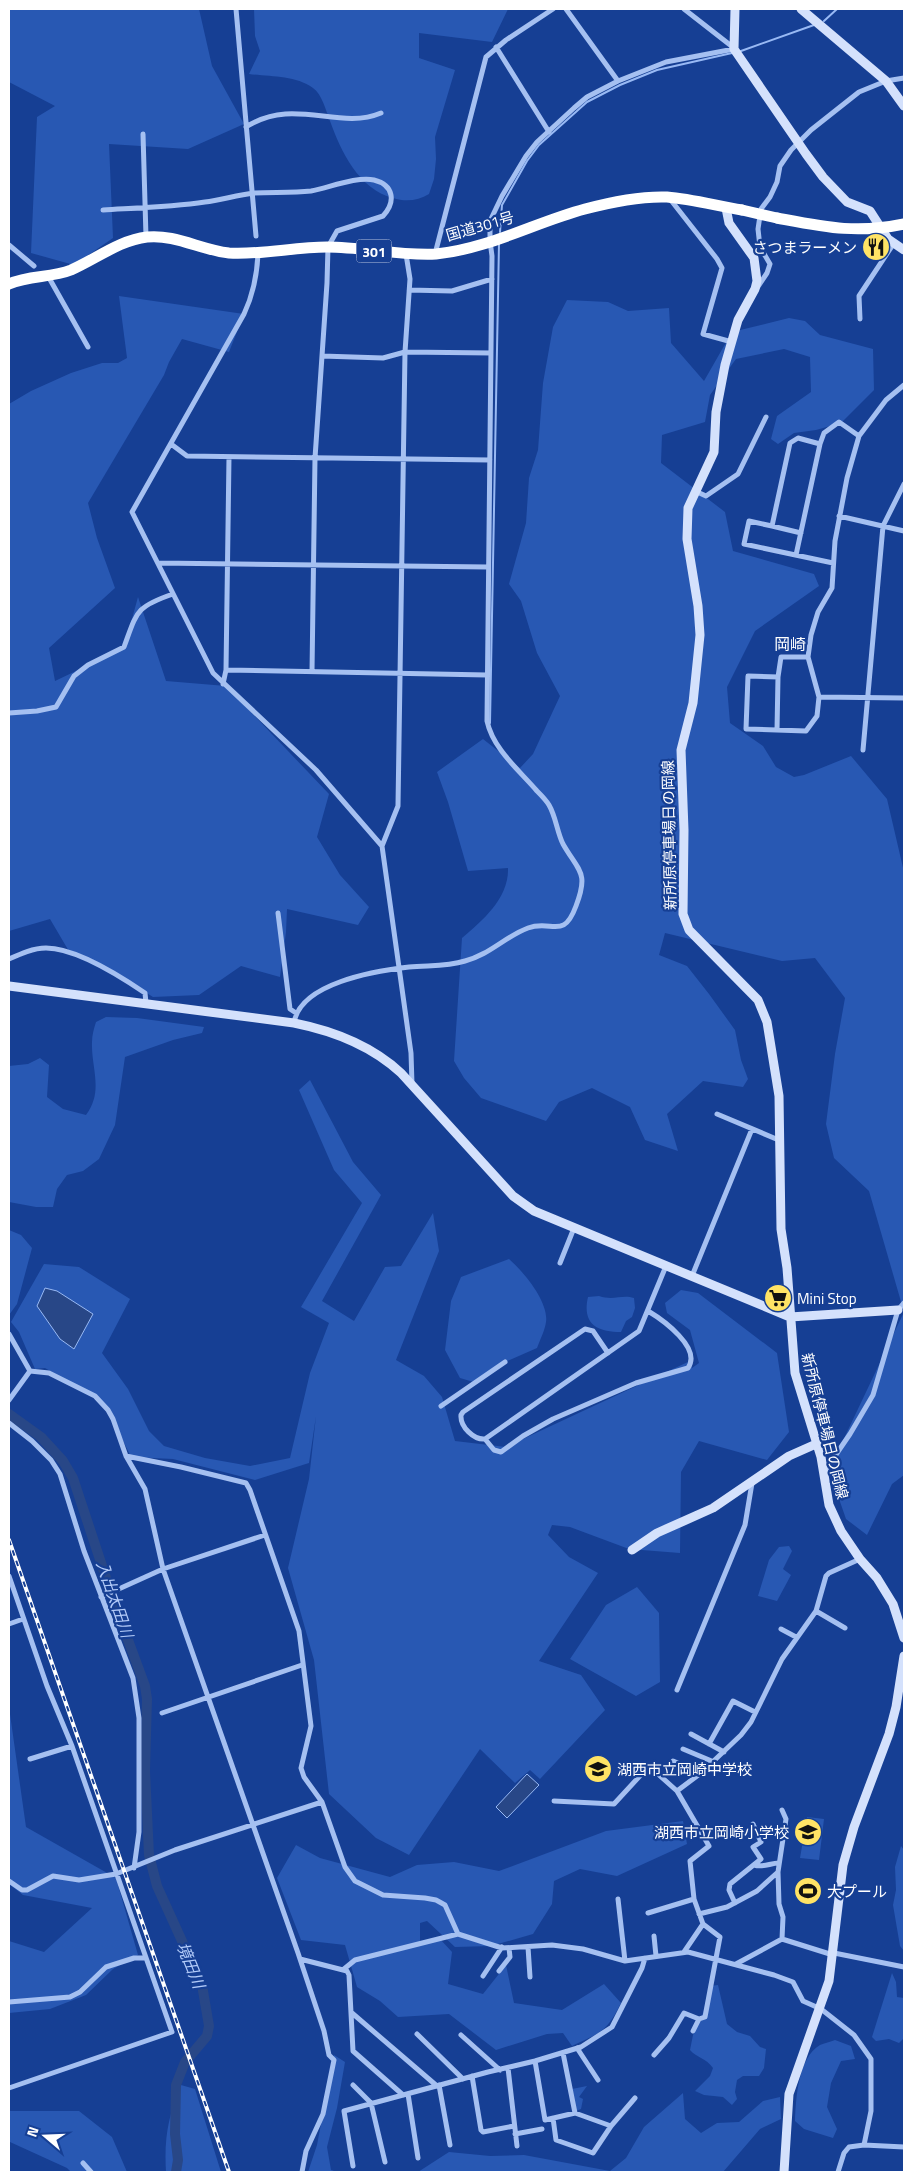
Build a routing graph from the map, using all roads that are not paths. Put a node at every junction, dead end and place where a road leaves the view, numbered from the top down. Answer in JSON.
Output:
{"nodes":[{"id":1,"x":236,"y":9,"type":"edge"},
{"id":2,"x":553,"y":9,"type":"edge"},
{"id":3,"x":566,"y":9,"type":"edge"},
{"id":4,"x":684,"y":9,"type":"edge"},
{"id":5,"x":735,"y":9,"type":"edge"},
{"id":6,"x":801,"y":9,"type":"edge"},
{"id":7,"x":496,"y":47,"type":"junction"},
{"id":8,"x":734,"y":48,"type":"junction"},
{"id":9,"x":904,"y":78,"type":"edge"},
{"id":10,"x":886,"y":81,"type":"junction"},
{"id":11,"x":618,"y":82,"type":"junction"},
{"id":12,"x":904,"y":106,"type":"edge"},
{"id":13,"x":381,"y":113,"type":"dead end"},
{"id":14,"x":246,"y":127,"type":"junction"},
{"id":15,"x":549,"y":132,"type":"junction"},
{"id":16,"x":143,"y":134,"type":"dead end"},
{"id":17,"x":798,"y":142,"type":"junction"},
{"id":18,"x":252,"y":193,"type":"junction"},
{"id":19,"x":668,"y":197,"type":"junction"},
{"id":20,"x":144,"y":208,"type":"junction"},
{"id":21,"x":726,"y":208,"type":"junction"},
{"id":22,"x":103,"y":210,"type":"dead end"},
{"id":23,"x":904,"y":224,"type":"edge"},
{"id":24,"x":880,"y":229,"type":"junction"},
{"id":25,"x":256,"y":236,"type":"dead end"},
{"id":26,"x":146,"y":237,"type":"junction"},
{"id":27,"x":490,"y":241,"type":"junction"},
{"id":28,"x":894,"y":243,"type":"junction"},
{"id":29,"x":9,"y":245,"type":"edge"},
{"id":30,"x":328,"y":247,"type":"junction"},
{"id":31,"x":904,"y":250,"type":"edge"},
{"id":32,"x":258,"y":254,"type":"junction"},
{"id":33,"x":406,"y":254,"type":"junction"},
{"id":34,"x":435,"y":254,"type":"junction"},
{"id":35,"x":34,"y":266,"type":"dead end"},
{"id":36,"x":48,"y":276,"type":"junction"},
{"id":37,"x":492,"y":280,"type":"junction"},
{"id":38,"x":9,"y":284,"type":"edge"},
{"id":39,"x":755,"y":289,"type":"junction"},
{"id":40,"x":409,"y":290,"type":"junction"},
{"id":41,"x":860,"y":319,"type":"dead end"},
{"id":42,"x":732,"y":342,"type":"junction"},
{"id":43,"x":88,"y":347,"type":"dead end"},
{"id":44,"x":405,"y":352,"type":"junction"},
{"id":45,"x":491,"y":353,"type":"junction"},
{"id":46,"x":322,"y":356,"type":"junction"},
{"id":47,"x":904,"y":385,"type":"edge"},
{"id":48,"x":766,"y":417,"type":"dead end"},
{"id":49,"x":860,"y":436,"type":"junction"},
{"id":50,"x":171,"y":444,"type":"junction"},
{"id":51,"x":820,"y":444,"type":"junction"},
{"id":52,"x":229,"y":457,"type":"junction"},
{"id":53,"x":315,"y":458,"type":"junction"},
{"id":54,"x":403,"y":459,"type":"junction"},
{"id":55,"x":490,"y":460,"type":"junction"},
{"id":56,"x":904,"y":484,"type":"edge"},
{"id":57,"x":695,"y":490,"type":"junction"},
{"id":58,"x":839,"y":516,"type":"junction"},
{"id":59,"x":772,"y":526,"type":"junction"},
{"id":60,"x":883,"y":526,"type":"junction"},
{"id":61,"x":904,"y":531,"type":"edge"},
{"id":62,"x":801,"y":532,"type":"junction"},
{"id":63,"x":796,"y":555,"type":"junction"},
{"id":64,"x":159,"y":563,"type":"junction"},
{"id":65,"x":227,"y":564,"type":"junction"},
{"id":66,"x":833,"y":564,"type":"junction"},
{"id":67,"x":314,"y":565,"type":"junction"},
{"id":68,"x":402,"y":566,"type":"junction"},
{"id":69,"x":488,"y":567,"type":"junction"},
{"id":70,"x":173,"y":594,"type":"junction"},
{"id":71,"x":808,"y":657,"type":"junction"},
{"id":72,"x":226,"y":670,"type":"junction"},
{"id":73,"x":312,"y":672,"type":"junction"},
{"id":74,"x":400,"y":673,"type":"junction"},
{"id":75,"x":487,"y":675,"type":"junction"},
{"id":76,"x":778,"y":677,"type":"junction"},
{"id":77,"x":224,"y":684,"type":"junction"},
{"id":78,"x":818,"y":697,"type":"junction"},
{"id":79,"x":867,"y":698,"type":"junction"},
{"id":80,"x":904,"y":698,"type":"edge"},
{"id":81,"x":9,"y":713,"type":"edge"},
{"id":82,"x":777,"y":730,"type":"junction"},
{"id":83,"x":863,"y":750,"type":"dead end"},
{"id":84,"x":382,"y":846,"type":"junction"},
{"id":85,"x":278,"y":913,"type":"dead end"},
{"id":86,"x":9,"y":959,"type":"edge"},
{"id":87,"x":399,"y":969,"type":"junction"},
{"id":88,"x":9,"y":986,"type":"edge"},
{"id":89,"x":146,"y":1003,"type":"junction"},
{"id":90,"x":296,"y":1013,"type":"junction"},
{"id":91,"x":294,"y":1024,"type":"junction"},
{"id":92,"x":412,"y":1085,"type":"junction"},
{"id":93,"x":716,"y":1114,"type":"dead end"},
{"id":94,"x":752,"y":1129,"type":"junction"},
{"id":95,"x":781,"y":1142,"type":"junction"},
{"id":96,"x":574,"y":1228,"type":"junction"},
{"id":97,"x":560,"y":1263,"type":"dead end"},
{"id":98,"x":666,"y":1266,"type":"junction"},
{"id":99,"x":692,"y":1276,"type":"junction"},
{"id":100,"x":901,"y":1306,"type":"edge"},
{"id":101,"x":648,"y":1311,"type":"junction"},
{"id":102,"x":790,"y":1318,"type":"junction"},
{"id":103,"x":9,"y":1334,"type":"edge"},
{"id":104,"x":608,"y":1352,"type":"junction"},
{"id":105,"x":505,"y":1362,"type":"dead end"},
{"id":106,"x":30,"y":1371,"type":"junction"},
{"id":107,"x":9,"y":1400,"type":"edge"},
{"id":108,"x":441,"y":1406,"type":"dead end"},
{"id":109,"x":9,"y":1424,"type":"edge"},
{"id":110,"x":485,"y":1439,"type":"junction"},
{"id":111,"x":816,"y":1444,"type":"junction"},
{"id":112,"x":126,"y":1456,"type":"junction"},
{"id":113,"x":824,"y":1473,"type":"junction"},
{"id":114,"x":752,"y":1483,"type":"junction"},
{"id":115,"x":265,"y":1534,"type":"junction"},
{"id":116,"x":632,"y":1550,"type":"dead end"},
{"id":117,"x":860,"y":1559,"type":"junction"},
{"id":118,"x":163,"y":1569,"type":"junction"},
{"id":119,"x":9,"y":1576,"type":"edge"},
{"id":120,"x":101,"y":1598,"type":"junction"},
{"id":121,"x":816,"y":1611,"type":"junction"},
{"id":122,"x":24,"y":1619,"type":"junction"},
{"id":123,"x":9,"y":1624,"type":"edge"},
{"id":124,"x":845,"y":1628,"type":"dead end"},
{"id":125,"x":781,"y":1629,"type":"dead end"},
{"id":126,"x":796,"y":1637,"type":"junction"},
{"id":127,"x":904,"y":1638,"type":"edge"},
{"id":128,"x":904,"y":1656,"type":"edge"},
{"id":129,"x":302,"y":1665,"type":"junction"},
{"id":130,"x":677,"y":1690,"type":"dead end"},
{"id":131,"x":208,"y":1698,"type":"junction"},
{"id":132,"x":755,"y":1712,"type":"junction"},
{"id":133,"x":162,"y":1713,"type":"dead end"},
{"id":134,"x":691,"y":1734,"type":"dead end"},
{"id":135,"x":709,"y":1744,"type":"junction"},
{"id":136,"x":72,"y":1746,"type":"junction"},
{"id":137,"x":683,"y":1749,"type":"dead end"},
{"id":138,"x":724,"y":1752,"type":"junction"},
{"id":139,"x":30,"y":1759,"type":"dead end"},
{"id":140,"x":673,"y":1761,"type":"dead end"},
{"id":141,"x":714,"y":1762,"type":"junction"},
{"id":142,"x":701,"y":1773,"type":"junction"},
{"id":143,"x":678,"y":1792,"type":"junction"},
{"id":144,"x":554,"y":1801,"type":"dead end"},
{"id":145,"x":322,"y":1802,"type":"junction"},
{"id":146,"x":782,"y":1810,"type":"dead end"},
{"id":147,"x":253,"y":1824,"type":"junction"},
{"id":148,"x":753,"y":1824,"type":"dead end"},
{"id":149,"x":762,"y":1859,"type":"junction"},
{"id":150,"x":779,"y":1863,"type":"junction"},
{"id":151,"x":754,"y":1865,"type":"junction"},
{"id":152,"x":766,"y":1866,"type":"junction"},
{"id":153,"x":134,"y":1868,"type":"junction"},
{"id":154,"x":778,"y":1872,"type":"junction"},
{"id":155,"x":116,"y":1874,"type":"junction"},
{"id":156,"x":9,"y":1881,"type":"edge"},
{"id":157,"x":694,"y":1898,"type":"junction"},
{"id":158,"x":618,"y":1899,"type":"dead end"},
{"id":159,"x":735,"y":1903,"type":"junction"},
{"id":160,"x":648,"y":1913,"type":"dead end"},
{"id":161,"x":699,"y":1914,"type":"junction"},
{"id":162,"x":703,"y":1924,"type":"junction"},
{"id":163,"x":458,"y":1934,"type":"junction"},
{"id":164,"x":654,"y":1936,"type":"dead end"},
{"id":165,"x":782,"y":1939,"type":"junction"},
{"id":166,"x":528,"y":1947,"type":"junction"},
{"id":167,"x":502,"y":1948,"type":"junction"},
{"id":168,"x":509,"y":1948,"type":"junction"},
{"id":169,"x":684,"y":1952,"type":"junction"},
{"id":170,"x":834,"y":1954,"type":"junction"},
{"id":171,"x":656,"y":1956,"type":"junction"},
{"id":172,"x":146,"y":1958,"type":"junction"},
{"id":173,"x":645,"y":1958,"type":"junction"},
{"id":174,"x":300,"y":1959,"type":"junction"},
{"id":175,"x":716,"y":1960,"type":"junction"},
{"id":176,"x":625,"y":1961,"type":"junction"},
{"id":177,"x":736,"y":1964,"type":"junction"},
{"id":178,"x":904,"y":1967,"type":"edge"},
{"id":179,"x":344,"y":1969,"type":"junction"},
{"id":180,"x":498,"y":1971,"type":"dead end"},
{"id":181,"x":483,"y":1976,"type":"dead end"},
{"id":182,"x":530,"y":1977,"type":"dead end"},
{"id":183,"x":9,"y":2002,"type":"edge"},
{"id":184,"x":821,"y":2008,"type":"junction"},
{"id":185,"x":352,"y":2013,"type":"junction"},
{"id":186,"x":700,"y":2019,"type":"junction"},
{"id":187,"x":693,"y":2031,"type":"dead end"},
{"id":188,"x":417,"y":2034,"type":"dead end"},
{"id":189,"x":461,"y":2035,"type":"dead end"},
{"id":190,"x":577,"y":2048,"type":"junction"},
{"id":191,"x":563,"y":2052,"type":"junction"},
{"id":192,"x":654,"y":2055,"type":"dead end"},
{"id":193,"x":535,"y":2061,"type":"junction"},
{"id":194,"x":508,"y":2068,"type":"junction"},
{"id":195,"x":500,"y":2070,"type":"junction"},
{"id":196,"x":472,"y":2076,"type":"junction"},
{"id":197,"x":463,"y":2079,"type":"junction"},
{"id":198,"x":598,"y":2080,"type":"dead end"},
{"id":199,"x":353,"y":2085,"type":"dead end"},
{"id":200,"x":438,"y":2085,"type":"junction"},
{"id":201,"x":11,"y":2088,"type":"edge"},
{"id":202,"x":9,"y":2093,"type":"edge"},
{"id":203,"x":405,"y":2094,"type":"junction"},
{"id":204,"x":635,"y":2098,"type":"dead end"},
{"id":205,"x":371,"y":2103,"type":"junction"},
{"id":206,"x":575,"y":2113,"type":"junction"},
{"id":207,"x":553,"y":2118,"type":"junction"},
{"id":208,"x":514,"y":2126,"type":"junction"},
{"id":209,"x":611,"y":2126,"type":"junction"},
{"id":210,"x":542,"y":2130,"type":"dead end"},
{"id":211,"x":515,"y":2134,"type":"junction"},
{"id":212,"x":450,"y":2145,"type":"dead end"},
{"id":213,"x":864,"y":2145,"type":"junction"},
{"id":214,"x":517,"y":2146,"type":"dead end"},
{"id":215,"x":904,"y":2147,"type":"edge"},
{"id":216,"x":418,"y":2158,"type":"dead end"},
{"id":217,"x":385,"y":2162,"type":"dead end"},
{"id":218,"x":83,"y":2163,"type":"dead end"},
{"id":219,"x":353,"y":2166,"type":"dead end"},
{"id":220,"x":91,"y":2172,"type":"edge"},
{"id":221,"x":302,"y":2172,"type":"edge"},
{"id":222,"x":784,"y":2172,"type":"edge"},
{"id":223,"x":838,"y":2172,"type":"edge"}],
"edges":[{"from":1,"to":14,"type":"street"},
{"from":2,"to":7,"type":"street"},
{"from":3,"to":11,"type":"street"},
{"from":4,"to":8,"type":"street"},
{"from":5,"to":8,"type":"main road"},
{"from":6,"to":10,"type":"main road"},
{"from":7,"to":15,"type":"street"},
{"from":7,"to":34,"type":"street"},
{"from":8,"to":11,"type":"street"},
{"from":8,"to":17,"type":"main road"},
{"from":9,"to":10,"type":"street"},
{"from":10,"to":12,"type":"main road"},
{"from":10,"to":17,"type":"street"},
{"from":11,"to":15,"type":"street"},
{"from":13,"to":14,"type":"street"},
{"from":14,"to":18,"type":"street"},
{"from":15,"to":27,"type":"street"},
{"from":16,"to":20,"type":"street"},
{"from":17,"to":24,"type":"main road"},
{"from":17,"to":39,"type":"street"},
{"from":18,"to":20,"type":"street"},
{"from":18,"to":25,"type":"street"},
{"from":18,"to":30,"type":"street"},
{"from":19,"to":21,"type":"highway","name":"国道301号","number":"301"},
{"from":19,"to":27,"type":"highway","name":"国道301号","number":"301"},
{"from":19,"to":42,"type":"street"},
{"from":20,"to":22,"type":"street"},
{"from":20,"to":26,"type":"street"},
{"from":21,"to":24,"type":"highway","name":"国道301号","number":"301","bridge":true},
{"from":21,"to":39,"type":"main road","name":"新所原停車場日の岡線"},
{"from":23,"to":24,"type":"highway","name":"国道301号","number":"301"},
{"from":24,"to":28,"type":"main road"},
{"from":26,"to":32,"type":"highway","name":"国道301号","number":"301"},
{"from":26,"to":36,"type":"highway","name":"国道301号","number":"301"},
{"from":27,"to":34,"type":"highway","name":"国道301号","number":"301"},
{"from":27,"to":37,"type":"street"},
{"from":28,"to":31,"type":"main road"},
{"from":28,"to":41,"type":"street"},
{"from":29,"to":35,"type":"street"},
{"from":30,"to":32,"type":"highway","name":"国道301号","number":"301"},
{"from":30,"to":33,"type":"highway","name":"国道301号","number":"301"},
{"from":30,"to":46,"type":"street"},
{"from":32,"to":50,"type":"street"},
{"from":33,"to":34,"type":"highway","name":"国道301号","number":"301"},
{"from":33,"to":40,"type":"street"},
{"from":36,"to":38,"type":"highway","name":"国道301号","number":"301"},
{"from":36,"to":43,"type":"street"},
{"from":37,"to":40,"type":"street"},
{"from":37,"to":45,"type":"street"},
{"from":39,"to":42,"type":"main road","name":"新所原停車場日の岡線"},
{"from":40,"to":44,"type":"street"},
{"from":42,"to":57,"type":"main road","name":"新所原停車場日の岡線"},
{"from":44,"to":45,"type":"street"},
{"from":44,"to":46,"type":"street"},
{"from":44,"to":54,"type":"street"},
{"from":45,"to":55,"type":"street"},
{"from":46,"to":53,"type":"street"},
{"from":47,"to":49,"type":"street"},
{"from":48,"to":57,"type":"street"},
{"from":49,"to":51,"type":"street"},
{"from":49,"to":58,"type":"street"},
{"from":50,"to":52,"type":"street"},
{"from":50,"to":64,"type":"street"},
{"from":51,"to":59,"type":"street"},
{"from":51,"to":62,"type":"street"},
{"from":52,"to":53,"type":"street"},
{"from":52,"to":65,"type":"street"},
{"from":53,"to":54,"type":"street"},
{"from":53,"to":67,"type":"street"},
{"from":54,"to":55,"type":"street"},
{"from":54,"to":68,"type":"street"},
{"from":55,"to":69,"type":"street"},
{"from":56,"to":60,"type":"street"},
{"from":57,"to":95,"type":"main road","name":"新所原停車場日の岡線"},
{"from":58,"to":60,"type":"street"},
{"from":58,"to":66,"type":"street"},
{"from":59,"to":62,"type":"street"},
{"from":59,"to":63,"type":"street"},
{"from":60,"to":61,"type":"street"},
{"from":60,"to":79,"type":"street"},
{"from":62,"to":63,"type":"street"},
{"from":63,"to":66,"type":"street"},
{"from":64,"to":65,"type":"street"},
{"from":64,"to":70,"type":"street"},
{"from":65,"to":67,"type":"street"},
{"from":65,"to":72,"type":"street"},
{"from":66,"to":71,"type":"street"},
{"from":67,"to":68,"type":"street"},
{"from":67,"to":73,"type":"street"},
{"from":68,"to":69,"type":"street"},
{"from":68,"to":74,"type":"street"},
{"from":69,"to":75,"type":"street"},
{"from":70,"to":77,"type":"street"},
{"from":70,"to":81,"type":"street"},
{"from":71,"to":76,"type":"street"},
{"from":71,"to":78,"type":"street"},
{"from":72,"to":73,"type":"street"},
{"from":72,"to":77,"type":"street"},
{"from":73,"to":74,"type":"street"},
{"from":74,"to":75,"type":"street"},
{"from":74,"to":84,"type":"street"},
{"from":75,"to":87,"type":"street"},
{"from":76,"to":82,"type":"street"},
{"from":76,"to":82,"type":"street"},
{"from":77,"to":84,"type":"street"},
{"from":78,"to":79,"type":"street"},
{"from":78,"to":82,"type":"street"},
{"from":79,"to":80,"type":"street"},
{"from":79,"to":83,"type":"street"},
{"from":84,"to":87,"type":"street"},
{"from":85,"to":90,"type":"street"},
{"from":86,"to":89,"type":"street"},
{"from":87,"to":90,"type":"street"},
{"from":87,"to":92,"type":"street"},
{"from":88,"to":89,"type":"main road"},
{"from":89,"to":91,"type":"main road"},
{"from":90,"to":91,"type":"street"},
{"from":91,"to":92,"type":"main road"},
{"from":92,"to":96,"type":"main road"},
{"from":93,"to":94,"type":"street"},
{"from":94,"to":95,"type":"street"},
{"from":94,"to":99,"type":"street"},
{"from":95,"to":102,"type":"main road","name":"新所原停車場日の岡線"},
{"from":96,"to":97,"type":"street"},
{"from":96,"to":98,"type":"main road"},
{"from":98,"to":99,"type":"main road"},
{"from":98,"to":101,"type":"street"},
{"from":99,"to":102,"type":"main road"},
{"from":100,"to":102,"type":"main road"},
{"from":100,"to":113,"type":"street"},
{"from":101,"to":104,"type":"street"},
{"from":101,"to":110,"type":"street"},
{"from":102,"to":111,"type":"main road","name":"新所原停車場日の岡線"},
{"from":103,"to":106,"type":"street"},
{"from":104,"to":110,"type":"street"},
{"from":104,"to":110,"type":"street"},
{"from":105,"to":108,"type":"street"},
{"from":106,"to":107,"type":"street"},
{"from":106,"to":112,"type":"street"},
{"from":109,"to":120,"type":"street"},
{"from":111,"to":113,"type":"main road","name":"新所原停車場日の岡線"},
{"from":111,"to":114,"type":"main road"},
{"from":112,"to":115,"type":"street"},
{"from":112,"to":118,"type":"street"},
{"from":113,"to":117,"type":"main road","name":"新所原停車場日の岡線"},
{"from":114,"to":116,"type":"main road"},
{"from":114,"to":130,"type":"street"},
{"from":115,"to":118,"type":"street"},
{"from":115,"to":129,"type":"street"},
{"from":117,"to":121,"type":"street"},
{"from":117,"to":127,"type":"main road","name":"新所原停車場日の岡線"},
{"from":118,"to":120,"type":"street"},
{"from":118,"to":131,"type":"street"},
{"from":119,"to":122,"type":"street"},
{"from":120,"to":153,"type":"street"},
{"from":121,"to":124,"type":"street"},
{"from":121,"to":126,"type":"street"},
{"from":122,"to":123,"type":"street"},
{"from":122,"to":136,"type":"street"},
{"from":125,"to":126,"type":"street"},
{"from":126,"to":132,"type":"street"},
{"from":128,"to":170,"type":"main road"},
{"from":129,"to":131,"type":"street"},
{"from":129,"to":145,"type":"street"},
{"from":131,"to":133,"type":"street"},
{"from":131,"to":147,"type":"street"},
{"from":132,"to":135,"type":"street"},
{"from":132,"to":138,"type":"street"},
{"from":134,"to":135,"type":"street"},
{"from":135,"to":138,"type":"street"},
{"from":136,"to":139,"type":"street"},
{"from":136,"to":155,"type":"street"},
{"from":137,"to":141,"type":"street"},
{"from":138,"to":141,"type":"street"},
{"from":140,"to":142,"type":"street"},
{"from":141,"to":142,"type":"street"},
{"from":142,"to":143,"type":"street"},
{"from":143,"to":144,"type":"street"},
{"from":143,"to":157,"type":"street"},
{"from":145,"to":147,"type":"street"},
{"from":145,"to":163,"type":"street"},
{"from":146,"to":150,"type":"street"},
{"from":147,"to":153,"type":"street"},
{"from":147,"to":174,"type":"street"},
{"from":148,"to":149,"type":"street"},
{"from":149,"to":151,"type":"street"},
{"from":149,"to":152,"type":"street"},
{"from":150,"to":152,"type":"street"},
{"from":150,"to":154,"type":"street"},
{"from":151,"to":152,"type":"street"},
{"from":151,"to":159,"type":"street"},
{"from":153,"to":155,"type":"street"},
{"from":154,"to":159,"type":"street"},
{"from":154,"to":165,"type":"street"},
{"from":155,"to":156,"type":"street"},
{"from":155,"to":172,"type":"street"},
{"from":157,"to":160,"type":"street"},
{"from":157,"to":161,"type":"street"},
{"from":158,"to":176,"type":"street"},
{"from":159,"to":161,"type":"street"},
{"from":161,"to":162,"type":"street"},
{"from":162,"to":169,"type":"street"},
{"from":162,"to":175,"type":"street"},
{"from":163,"to":167,"type":"street"},
{"from":163,"to":179,"type":"street"},
{"from":164,"to":171,"type":"street"},
{"from":165,"to":170,"type":"street"},
{"from":165,"to":177,"type":"street"},
{"from":166,"to":168,"type":"street"},
{"from":166,"to":176,"type":"street"},
{"from":166,"to":182,"type":"street"},
{"from":167,"to":168,"type":"street"},
{"from":167,"to":181,"type":"street"},
{"from":168,"to":180,"type":"street"},
{"from":169,"to":171,"type":"street"},
{"from":169,"to":175,"type":"street"},
{"from":170,"to":178,"type":"street"},
{"from":170,"to":184,"type":"main road"},
{"from":171,"to":173,"type":"street"},
{"from":172,"to":183,"type":"street"},
{"from":172,"to":201,"type":"street"},
{"from":173,"to":176,"type":"street"},
{"from":173,"to":190,"type":"street"},
{"from":174,"to":179,"type":"street"},
{"from":174,"to":221,"type":"street"},
{"from":175,"to":177,"type":"street"},
{"from":175,"to":186,"type":"street"},
{"from":177,"to":184,"type":"street"},
{"from":179,"to":185,"type":"street"},
{"from":184,"to":213,"type":"street"},
{"from":184,"to":222,"type":"main road"},
{"from":185,"to":200,"type":"street"},
{"from":185,"to":203,"type":"street"},
{"from":186,"to":187,"type":"street"},
{"from":186,"to":192,"type":"street"},
{"from":188,"to":197,"type":"street"},
{"from":189,"to":195,"type":"street"},
{"from":190,"to":191,"type":"street"},
{"from":190,"to":198,"type":"street"},
{"from":191,"to":193,"type":"street"},
{"from":191,"to":206,"type":"street"},
{"from":193,"to":194,"type":"street"},
{"from":193,"to":207,"type":"street"},
{"from":194,"to":195,"type":"street"},
{"from":194,"to":208,"type":"street"},
{"from":195,"to":196,"type":"street"},
{"from":196,"to":197,"type":"street"},
{"from":196,"to":208,"type":"street"},
{"from":197,"to":200,"type":"street"},
{"from":199,"to":205,"type":"street"},
{"from":200,"to":203,"type":"street"},
{"from":200,"to":212,"type":"street"},
{"from":201,"to":202,"type":"street"},
{"from":203,"to":205,"type":"street"},
{"from":203,"to":216,"type":"street"},
{"from":204,"to":209,"type":"street"},
{"from":205,"to":217,"type":"street"},
{"from":205,"to":219,"type":"street"},
{"from":206,"to":207,"type":"street"},
{"from":206,"to":209,"type":"street"},
{"from":207,"to":209,"type":"street"},
{"from":208,"to":211,"type":"street"},
{"from":210,"to":211,"type":"street"},
{"from":211,"to":214,"type":"street"},
{"from":213,"to":215,"type":"street"},
{"from":213,"to":223,"type":"street"},
{"from":218,"to":220,"type":"street"}]}
